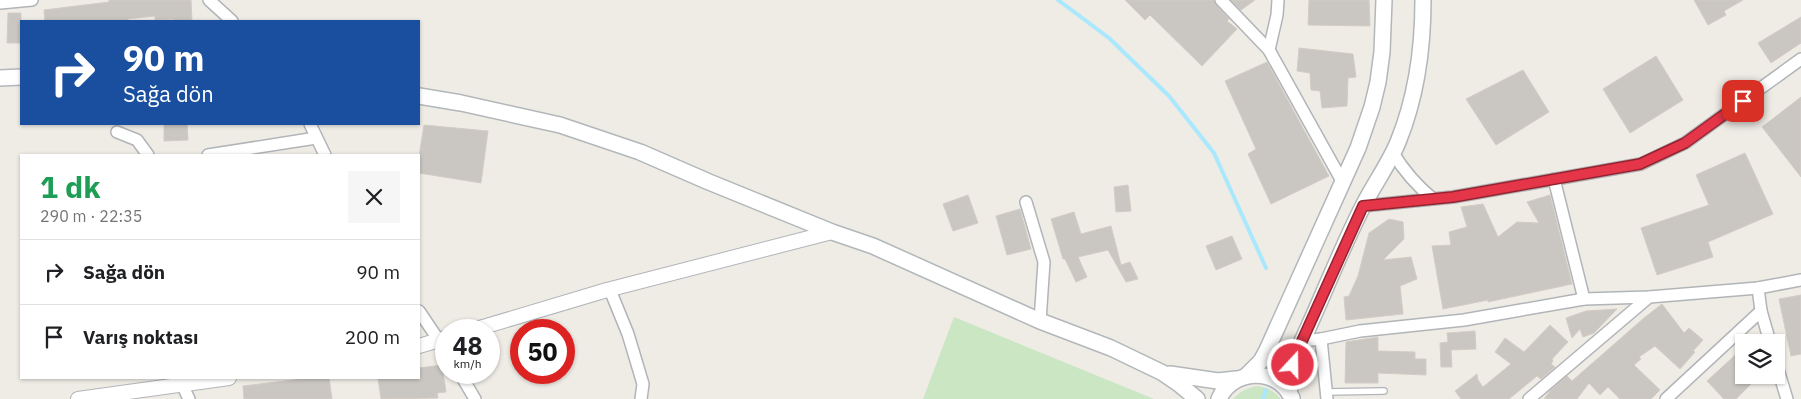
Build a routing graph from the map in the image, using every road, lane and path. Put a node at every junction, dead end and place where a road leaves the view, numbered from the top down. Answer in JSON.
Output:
{"nodes":[{"id":1,"x":32,"y":0,"type":"edge"},
{"id":2,"x":209,"y":0,"type":"edge"},
{"id":3,"x":1221,"y":0,"type":"edge"},
{"id":4,"x":1278,"y":0,"type":"edge"},
{"id":5,"x":1384,"y":0,"type":"edge"},
{"id":6,"x":1423,"y":0,"type":"edge"},
{"id":7,"x":0,"y":4,"type":"edge"},
{"id":8,"x":231,"y":20,"type":"edge"},
{"id":9,"x":1269,"y":50,"type":"junction"},
{"id":10,"x":1801,"y":58,"type":"edge"},
{"id":11,"x":20,"y":77,"type":"edge"},
{"id":12,"x":0,"y":78,"type":"edge"},
{"id":13,"x":420,"y":96,"type":"edge"},
{"id":14,"x":310,"y":125,"type":"edge"},
{"id":15,"x":117,"y":132,"type":"dead end"},
{"id":16,"x":316,"y":138,"type":"junction"},
{"id":17,"x":1392,"y":153,"type":"junction"},
{"id":18,"x":147,"y":154,"type":"edge"},
{"id":19,"x":214,"y":154,"type":"edge"},
{"id":20,"x":324,"y":154,"type":"edge"},
{"id":21,"x":1554,"y":179,"type":"junction"},
{"id":22,"x":1342,"y":181,"type":"junction"},
{"id":23,"x":1433,"y":199,"type":"junction"},
{"id":24,"x":1026,"y":202,"type":"dead end"},
{"id":25,"x":1363,"y":206,"type":"junction"},
{"id":26,"x":832,"y":232,"type":"junction"},
{"id":27,"x":1801,"y":280,"type":"edge"},
{"id":28,"x":1758,"y":288,"type":"junction"},
{"id":29,"x":610,"y":290,"type":"junction"},
{"id":30,"x":1649,"y":297,"type":"junction"},
{"id":31,"x":1584,"y":299,"type":"junction"},
{"id":32,"x":1761,"y":311,"type":"junction"},
{"id":33,"x":420,"y":312,"type":"edge"},
{"id":34,"x":1040,"y":321,"type":"junction"},
{"id":35,"x":500,"y":322,"type":"edge"},
{"id":36,"x":435,"y":331,"type":"edge"},
{"id":37,"x":1768,"y":334,"type":"edge"},
{"id":38,"x":1321,"y":339,"type":"junction"},
{"id":39,"x":1303,"y":340,"type":"junction"},
{"id":40,"x":435,"y":344,"type":"edge"},
{"id":41,"x":420,"y":346,"type":"edge"},
{"id":42,"x":1163,"y":373,"type":"junction"},
{"id":43,"x":1242,"y":377,"type":"junction"},
{"id":44,"x":213,"y":379,"type":"edge"},
{"id":45,"x":180,"y":381,"type":"edge"},
{"id":46,"x":466,"y":384,"type":"edge"},
{"id":47,"x":1782,"y":384,"type":"edge"},
{"id":48,"x":1384,"y":391,"type":"dead end"},
{"id":49,"x":1326,"y":395,"type":"edge"},
{"id":50,"x":1291,"y":396,"type":"edge"},
{"id":51,"x":78,"y":399,"type":"edge"},
{"id":52,"x":189,"y":399,"type":"edge"},
{"id":53,"x":475,"y":399,"type":"edge"},
{"id":54,"x":641,"y":399,"type":"edge"},
{"id":55,"x":1197,"y":399,"type":"edge"},
{"id":56,"x":1219,"y":399,"type":"edge"},
{"id":57,"x":1529,"y":399,"type":"edge"},
{"id":58,"x":1666,"y":399,"type":"edge"},
{"id":59,"x":1787,"y":399,"type":"edge"}],
"edges":[{"from":1,"to":7,"type":"street"},
{"from":2,"to":8,"type":"street"},
{"from":3,"to":9,"type":"street"},
{"from":4,"to":9,"type":"street"},
{"from":5,"to":22,"type":"main road"},
{"from":6,"to":17,"type":"main road"},
{"from":9,"to":22,"type":"street"},
{"from":10,"to":21,"type":"street"},
{"from":11,"to":12,"type":"main road"},
{"from":13,"to":26,"type":"main road"},
{"from":14,"to":16,"type":"street"},
{"from":15,"to":18,"type":"street"},
{"from":16,"to":19,"type":"street"},
{"from":16,"to":20,"type":"street"},
{"from":17,"to":23,"type":"street"},
{"from":17,"to":25,"type":"main road"},
{"from":21,"to":23,"type":"street"},
{"from":21,"to":31,"type":"street"},
{"from":22,"to":43,"type":"main road"},
{"from":23,"to":25,"type":"street"},
{"from":24,"to":34,"type":"street"},
{"from":25,"to":39,"type":"main road"},
{"from":26,"to":29,"type":"street"},
{"from":26,"to":34,"type":"main road"},
{"from":27,"to":28,"type":"street"},
{"from":28,"to":30,"type":"street"},
{"from":28,"to":32,"type":"street"},
{"from":29,"to":35,"type":"street"},
{"from":29,"to":54,"type":"street"},
{"from":30,"to":31,"type":"street"},
{"from":30,"to":57,"type":"street"},
{"from":31,"to":38,"type":"street"},
{"from":32,"to":37,"type":"street"},
{"from":32,"to":58,"type":"street"},
{"from":33,"to":36,"type":"street"},
{"from":34,"to":42,"type":"main road"},
{"from":38,"to":39,"type":"street"},
{"from":38,"to":49,"type":"street"},
{"from":39,"to":50,"type":"main road"},
{"from":40,"to":41,"type":"street"},
{"from":42,"to":43,"type":"main road"},
{"from":42,"to":55,"type":"main road"},
{"from":43,"to":50,"type":"main road"},
{"from":43,"to":56,"type":"main road"},
{"from":44,"to":45,"type":"street"},
{"from":45,"to":51,"type":"street"},
{"from":45,"to":52,"type":"street"},
{"from":46,"to":53,"type":"street"},
{"from":47,"to":59,"type":"street"},
{"from":48,"to":49,"type":"lane"}]}
